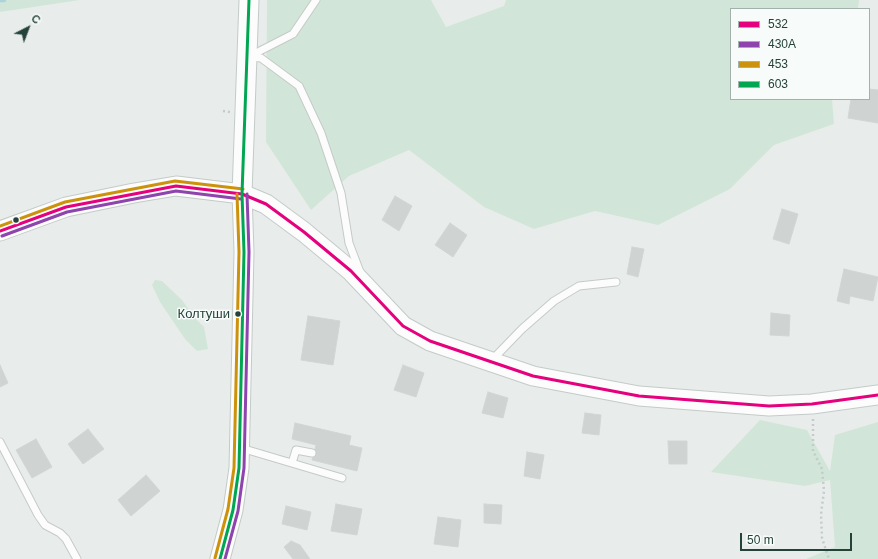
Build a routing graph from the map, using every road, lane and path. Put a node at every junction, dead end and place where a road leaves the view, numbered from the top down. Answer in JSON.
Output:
{"nodes":[{"id":1,"x":249,"y":0,"type":"edge"},
{"id":2,"x":316,"y":0,"type":"edge"},
{"id":3,"x":248,"y":57,"type":"junction"},
{"id":4,"x":242,"y":194,"type":"junction"},
{"id":5,"x":0,"y":231,"type":"edge"},
{"id":6,"x":616,"y":282,"type":"dead end"},
{"id":7,"x":365,"y":285,"type":"junction"},
{"id":8,"x":490,"y":362,"type":"junction"},
{"id":9,"x":878,"y":395,"type":"edge"},
{"id":10,"x":812,"y":404,"type":"junction"},
{"id":11,"x":0,"y":442,"type":"edge"},
{"id":12,"x":239,"y":448,"type":"junction"},
{"id":13,"x":312,"y":454,"type":"dead end"},
{"id":14,"x":292,"y":463,"type":"junction"},
{"id":15,"x":342,"y":478,"type":"dead end"},
{"id":16,"x":77,"y":559,"type":"edge"},
{"id":17,"x":220,"y":559,"type":"edge"},
{"id":18,"x":829,"y":559,"type":"edge"}],
"edges":[{"from":1,"to":3,"type":"main road"},
{"from":2,"to":3,"type":"lane"},
{"from":3,"to":4,"type":"main road"},
{"from":3,"to":7,"type":"lane"},
{"from":4,"to":5,"type":"main road"},
{"from":4,"to":7,"type":"main road"},
{"from":4,"to":12,"type":"main road"},
{"from":6,"to":8,"type":"lane"},
{"from":7,"to":8,"type":"main road"},
{"from":8,"to":10,"type":"main road"},
{"from":9,"to":10,"type":"main road"},
{"from":10,"to":18,"type":"path"},
{"from":11,"to":16,"type":"lane"},
{"from":12,"to":14,"type":"lane"},
{"from":12,"to":17,"type":"main road"},
{"from":13,"to":14,"type":"lane"},
{"from":14,"to":15,"type":"lane"}]}
